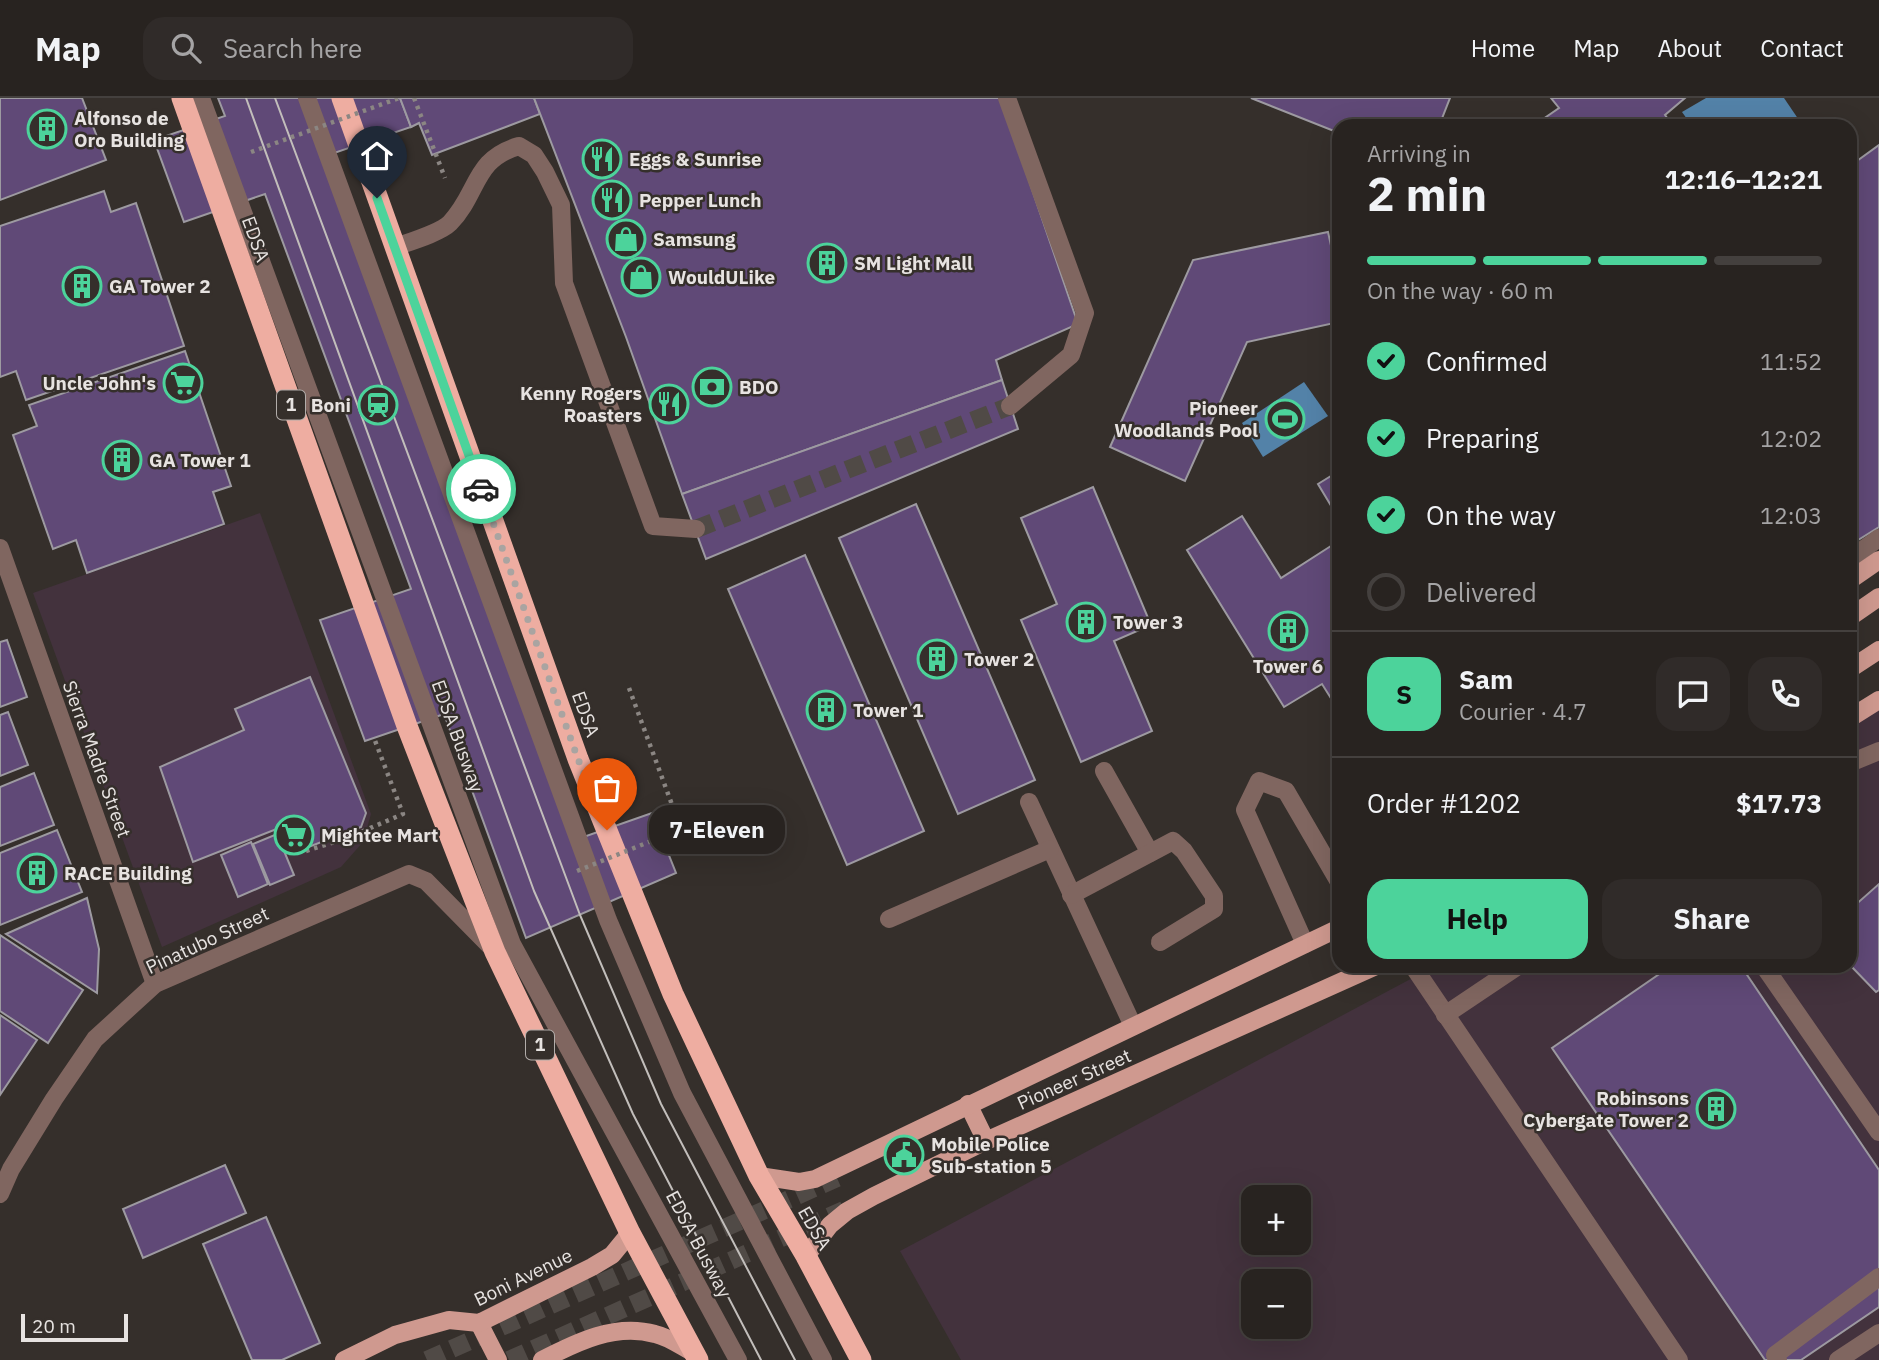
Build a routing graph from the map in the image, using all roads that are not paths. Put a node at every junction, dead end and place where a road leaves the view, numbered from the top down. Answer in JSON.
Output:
{"nodes":[{"id":1,"x":181,"y":98,"type":"edge"},
{"id":2,"x":201,"y":98,"type":"edge"},
{"id":3,"x":307,"y":98,"type":"edge"},
{"id":4,"x":342,"y":98,"type":"edge"},
{"id":5,"x":1007,"y":98,"type":"edge"},
{"id":6,"x":395,"y":247,"type":"junction"},
{"id":7,"x":1010,"y":406,"type":"tunnel mouth"},
{"id":8,"x":696,"y":529,"type":"tunnel mouth"},
{"id":9,"x":1879,"y":538,"type":"edge"},
{"id":10,"x":0,"y":548,"type":"edge"},
{"id":11,"x":1857,"y":554,"type":"edge"},
{"id":12,"x":1879,"y":560,"type":"edge"},
{"id":13,"x":1857,"y":575,"type":"edge"},
{"id":14,"x":1879,"y":597,"type":"edge"},
{"id":15,"x":1857,"y":612,"type":"edge"},
{"id":16,"x":1879,"y":650,"type":"edge"},
{"id":17,"x":1857,"y":664,"type":"edge"},
{"id":18,"x":1879,"y":700,"type":"edge"},
{"id":19,"x":1857,"y":714,"type":"edge"},
{"id":20,"x":1879,"y":751,"type":"edge"},
{"id":21,"x":1857,"y":760,"type":"edge"},
{"id":22,"x":1104,"y":771,"type":"dead end"},
{"id":23,"x":1029,"y":802,"type":"dead end"},
{"id":24,"x":1050,"y":849,"type":"junction"},
{"id":25,"x":1150,"y":853,"type":"junction"},
{"id":26,"x":1332,"y":870,"type":"edge"},
{"id":27,"x":1071,"y":895,"type":"junction"},
{"id":28,"x":889,"y":919,"type":"dead end"},
{"id":29,"x":1332,"y":931,"type":"edge"},
{"id":30,"x":1160,"y":942,"type":"dead end"},
{"id":31,"x":1305,"y":944,"type":"junction"},
{"id":32,"x":495,"y":952,"type":"junction"},
{"id":33,"x":1360,"y":973,"type":"edge"},
{"id":34,"x":1418,"y":973,"type":"edge"},
{"id":35,"x":1508,"y":973,"type":"edge"},
{"id":36,"x":1769,"y":973,"type":"edge"},
{"id":37,"x":155,"y":984,"type":"junction"},
{"id":38,"x":1446,"y":1015,"type":"junction"},
{"id":39,"x":1133,"y":1026,"type":"junction"},
{"id":40,"x":968,"y":1104,"type":"junction"},
{"id":41,"x":1879,"y":1132,"type":"edge"},
{"id":42,"x":986,"y":1141,"type":"junction"},
{"id":43,"x":5,"y":1168,"type":"edge"},
{"id":44,"x":760,"y":1176,"type":"junction"},
{"id":45,"x":0,"y":1194,"type":"edge"},
{"id":46,"x":630,"y":1233,"type":"junction"},
{"id":47,"x":806,"y":1256,"type":"junction"},
{"id":48,"x":1879,"y":1277,"type":"edge"},
{"id":49,"x":479,"y":1323,"type":"junction"},
{"id":50,"x":1879,"y":1333,"type":"edge"},
{"id":51,"x":692,"y":1358,"type":"edge"},
{"id":52,"x":344,"y":1360,"type":"edge"},
{"id":53,"x":498,"y":1360,"type":"edge"},
{"id":54,"x":542,"y":1360,"type":"edge"},
{"id":55,"x":738,"y":1360,"type":"edge"},
{"id":56,"x":823,"y":1360,"type":"edge"},
{"id":57,"x":861,"y":1360,"type":"edge"},
{"id":58,"x":1679,"y":1360,"type":"edge"},
{"id":59,"x":1778,"y":1360,"type":"edge"},
{"id":60,"x":1838,"y":1360,"type":"edge"}],
"edges":[{"from":1,"to":32,"type":"highway","name":"EDSA","number":"1"},
{"from":2,"to":55,"type":"street","name":"EDSA Busway"},
{"from":3,"to":56,"type":"street"},
{"from":4,"to":6,"type":"highway","name":"EDSA"},
{"from":5,"to":7,"type":"street"},
{"from":6,"to":8,"type":"street"},
{"from":6,"to":44,"type":"highway","name":"EDSA"},
{"from":9,"to":11,"type":"street"},
{"from":10,"to":37,"type":"street","name":"Sierra Madre Street"},
{"from":12,"to":13,"type":"main road"},
{"from":14,"to":15,"type":"main road"},
{"from":16,"to":17,"type":"main road"},
{"from":18,"to":19,"type":"main road"},
{"from":20,"to":21,"type":"street"},
{"from":22,"to":25,"type":"street"},
{"from":23,"to":24,"type":"street"},
{"from":24,"to":27,"type":"street"},
{"from":24,"to":28,"type":"street"},
{"from":25,"to":27,"type":"street"},
{"from":25,"to":30,"type":"street"},
{"from":26,"to":31,"type":"street"},
{"from":27,"to":39,"type":"street"},
{"from":29,"to":31,"type":"main road","name":"Pioneer Street"},
{"from":31,"to":39,"type":"main road","name":"Pioneer Street"},
{"from":32,"to":37,"type":"street","name":"Pinatubo Street"},
{"from":32,"to":46,"type":"highway","name":"EDSA","number":"1"},
{"from":33,"to":42,"type":"main road","name":"Pioneer Street"},
{"from":34,"to":38,"type":"street"},
{"from":35,"to":38,"type":"street"},
{"from":36,"to":41,"type":"street"},
{"from":37,"to":43,"type":"street","name":"Pinatubo Street"},
{"from":38,"to":58,"type":"street"},
{"from":39,"to":40,"type":"main road","name":"Pioneer Street"},
{"from":40,"to":42,"type":"main road"},
{"from":40,"to":44,"type":"main road","name":"Pioneer Street"},
{"from":42,"to":47,"type":"main road","name":"Pioneer Street"},
{"from":43,"to":45,"type":"street","name":"Pinatubo Street"},
{"from":44,"to":47,"type":"highway","name":"EDSA"},
{"from":46,"to":49,"type":"main road","name":"Boni Avenue"},
{"from":46,"to":51,"type":"highway","name":"EDSA","number":"1"},
{"from":47,"to":57,"type":"highway","name":"EDSA"},
{"from":48,"to":59,"type":"street"},
{"from":49,"to":52,"type":"main road","name":"Boni Avenue"},
{"from":49,"to":53,"type":"main road"},
{"from":50,"to":60,"type":"street"},
{"from":51,"to":54,"type":"main road"}]}
